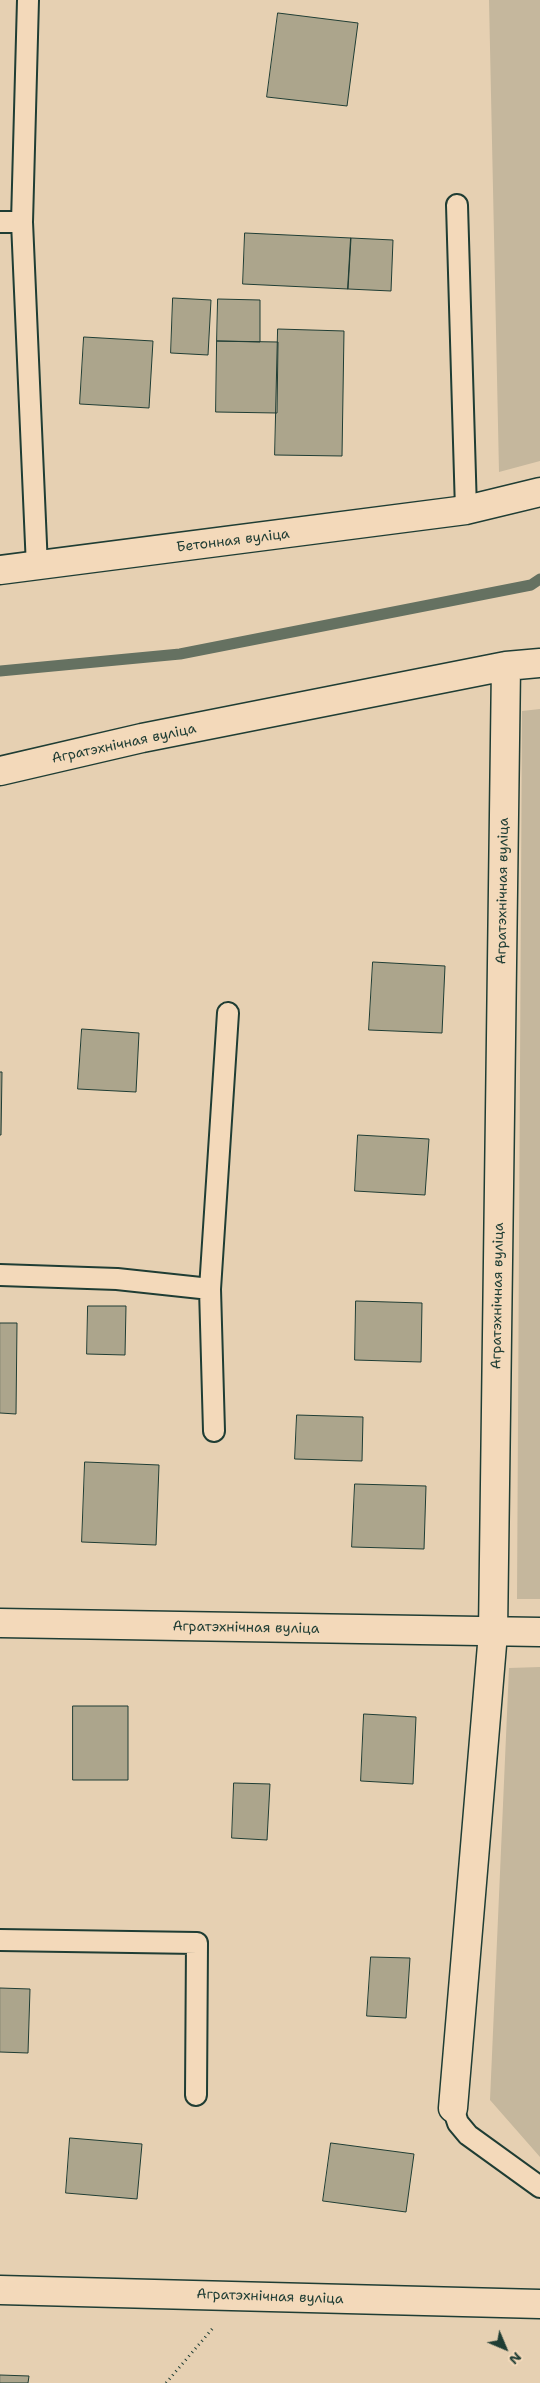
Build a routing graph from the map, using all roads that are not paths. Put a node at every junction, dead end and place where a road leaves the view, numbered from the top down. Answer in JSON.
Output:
{"nodes":[{"id":1,"x":28,"y":0,"type":"edge"},
{"id":2,"x":457,"y":205,"type":"dead end"},
{"id":3,"x":0,"y":222,"type":"edge"},
{"id":4,"x":22,"y":222,"type":"junction"},
{"id":5,"x":540,"y":492,"type":"edge"},
{"id":6,"x":466,"y":510,"type":"junction"},
{"id":7,"x":37,"y":566,"type":"junction"},
{"id":8,"x":0,"y":570,"type":"edge"},
{"id":9,"x":540,"y":663,"type":"edge"},
{"id":10,"x":506,"y":666,"type":"junction"},
{"id":11,"x":0,"y":771,"type":"edge"},
{"id":12,"x":228,"y":1013,"type":"dead end"},
{"id":13,"x":0,"y":1275,"type":"edge"},
{"id":14,"x":210,"y":1289,"type":"junction"},
{"id":15,"x":214,"y":1432,"type":"dead end"},
{"id":16,"x":0,"y":1622,"type":"edge"},
{"id":17,"x":540,"y":1632,"type":"edge"},
{"id":18,"x":493,"y":1633,"type":"junction"},
{"id":19,"x":0,"y":1940,"type":"edge"},
{"id":20,"x":196,"y":2095,"type":"dead end"},
{"id":21,"x":453,"y":2108,"type":"joint"},
{"id":22,"x":540,"y":2187,"type":"edge"},
{"id":23,"x":0,"y":2290,"type":"edge"},
{"id":24,"x":540,"y":2304,"type":"edge"}],
"edges":[{"from":1,"to":4,"type":"lane"},
{"from":2,"to":6,"type":"lane"},
{"from":3,"to":4,"type":"lane"},
{"from":4,"to":7,"type":"lane"},
{"from":5,"to":6,"type":"street","name":"Бетонная вуліца"},
{"from":6,"to":7,"type":"street","name":"Бетонная вуліца"},
{"from":7,"to":8,"type":"street","name":"Бетонная вуліца"},
{"from":9,"to":10,"type":"street"},
{"from":10,"to":11,"type":"street","name":"Агратэхнічная вуліца"},
{"from":10,"to":18,"type":"street","name":"Агратэхнічная вуліца"},
{"from":12,"to":14,"type":"lane"},
{"from":13,"to":14,"type":"lane"},
{"from":14,"to":15,"type":"lane"},
{"from":16,"to":18,"type":"street","name":"Агратэхнічная вуліца"},
{"from":17,"to":18,"type":"street","name":"Агратэхнічная вуліца"},
{"from":18,"to":21,"type":"street","name":"Агратэхнічная вуліца"},
{"from":19,"to":20,"type":"lane"},
{"from":21,"to":22,"type":"lane"},
{"from":23,"to":24,"type":"street","name":"Агратэхнічная вуліца"}]}
